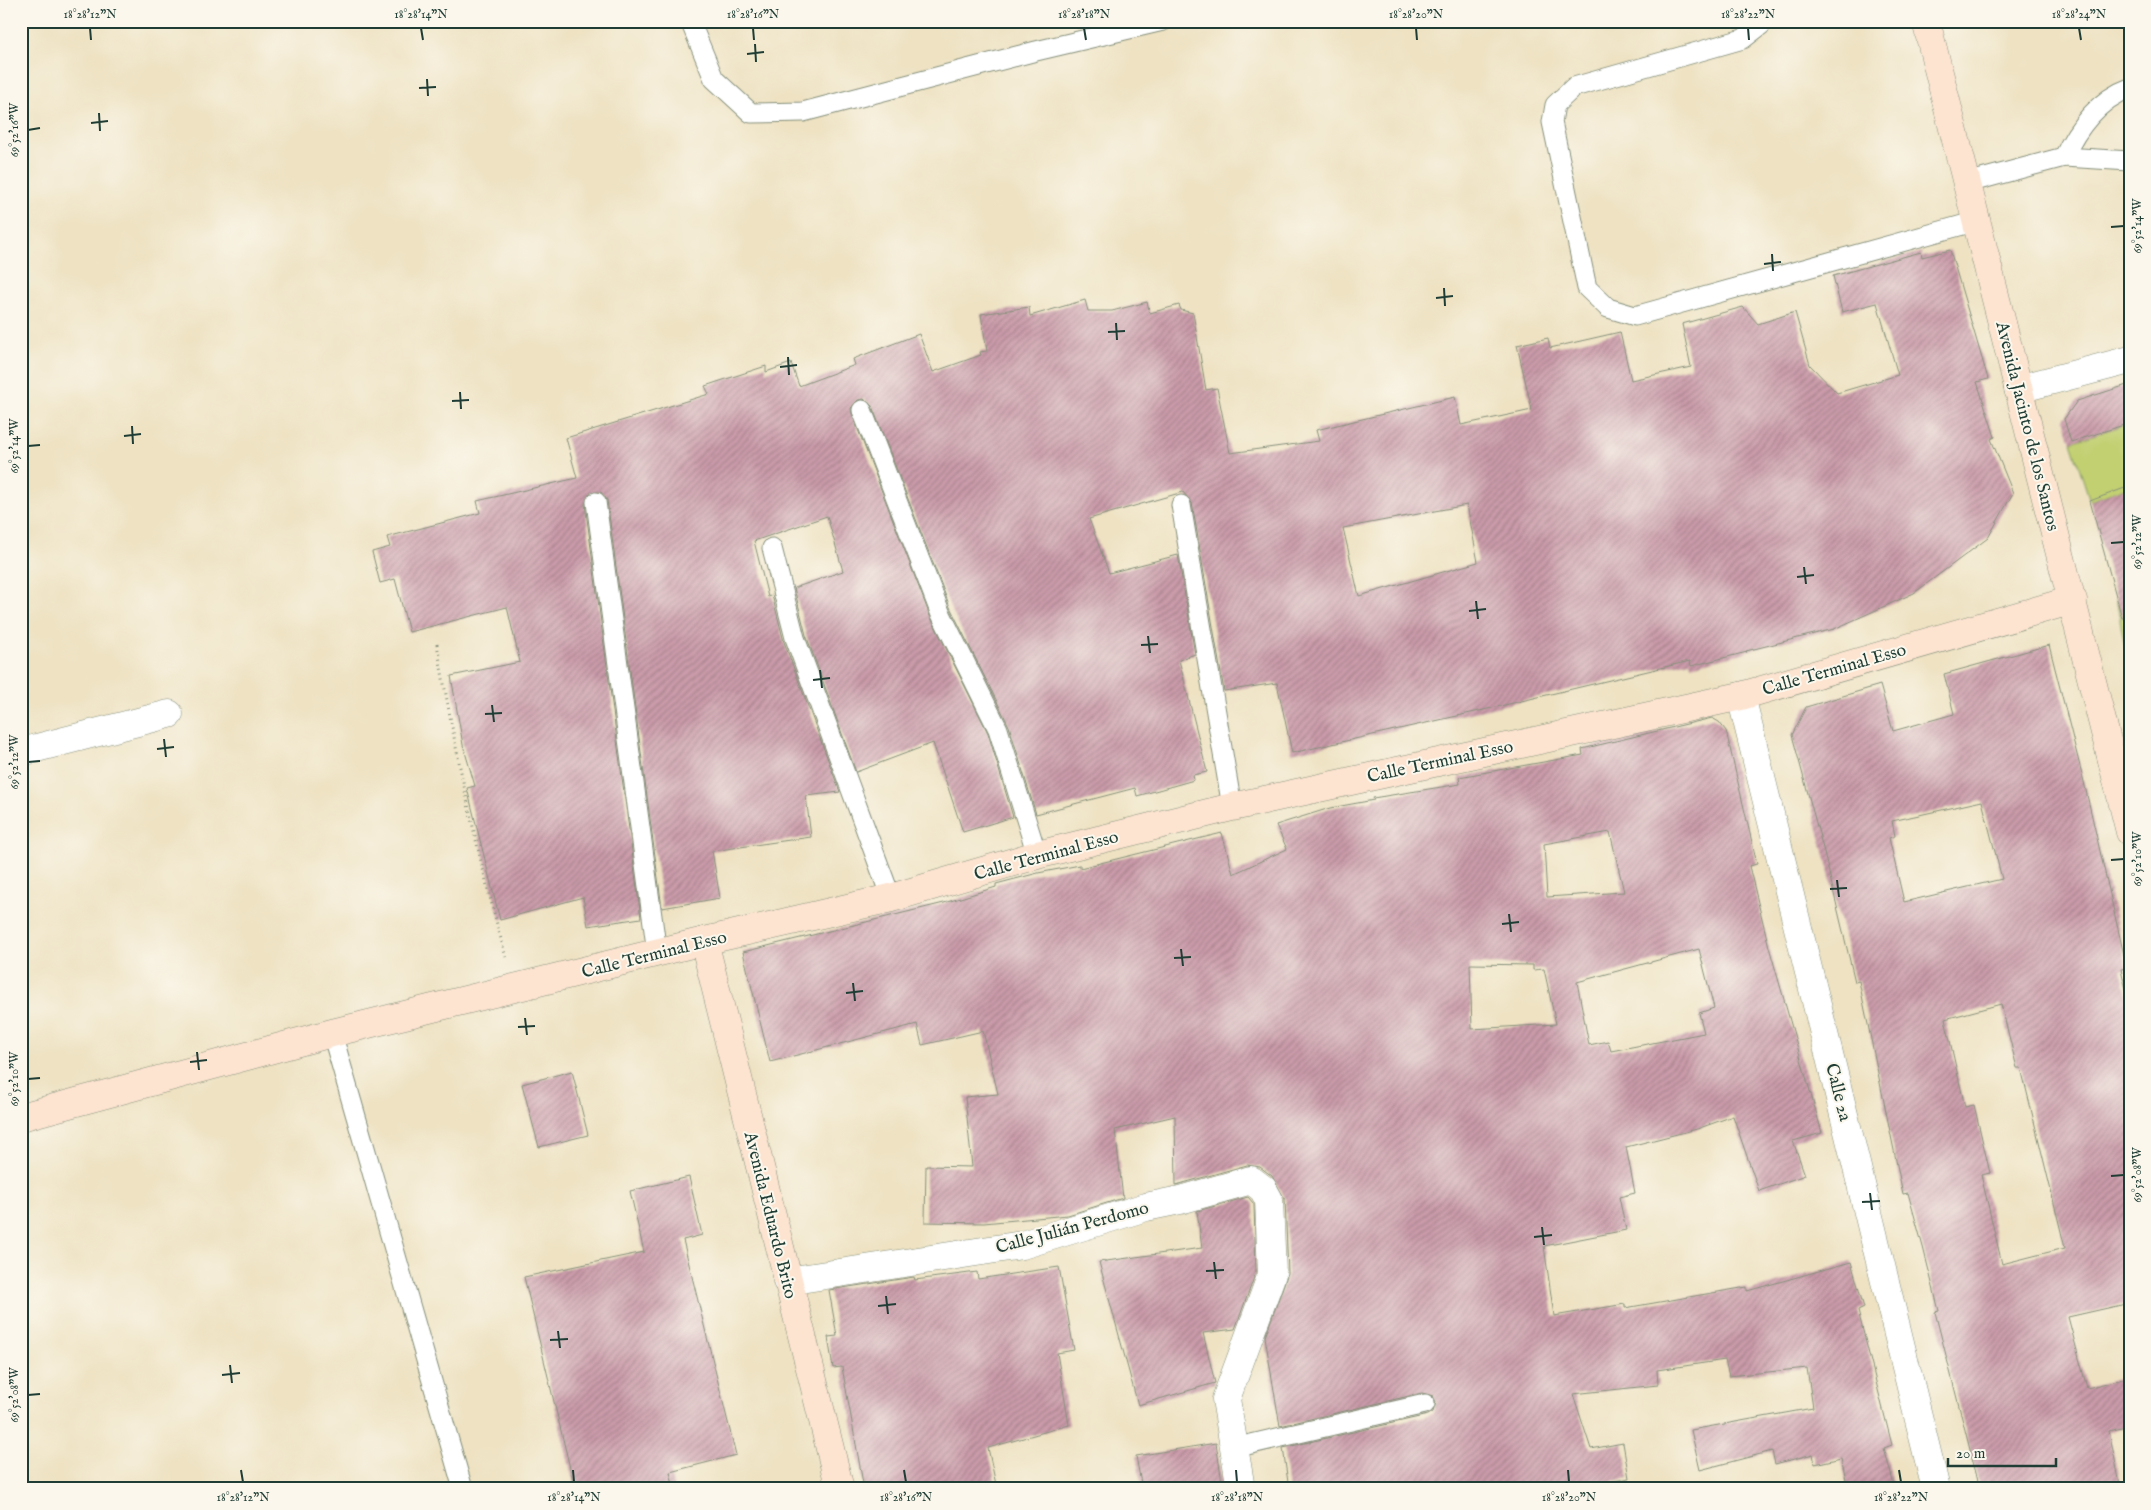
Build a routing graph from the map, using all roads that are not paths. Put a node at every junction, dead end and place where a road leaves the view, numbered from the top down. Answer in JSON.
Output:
{"nodes":[{"id":1,"x":690,"y":21,"type":"edge"},
{"id":2,"x":1164,"y":21,"type":"edge"},
{"id":3,"x":1761,"y":21,"type":"edge"},
{"id":4,"x":1926,"y":21,"type":"edge"},
{"id":5,"x":2130,"y":88,"type":"edge"},
{"id":6,"x":2064,"y":156,"type":"junction"},
{"id":7,"x":2130,"y":161,"type":"edge"},
{"id":8,"x":1966,"y":183,"type":"junction"},
{"id":9,"x":1976,"y":221,"type":"junction"},
{"id":10,"x":2130,"y":360,"type":"edge"},
{"id":11,"x":2018,"y":389,"type":"junction"},
{"id":12,"x":862,"y":410,"type":"dead end"},
{"id":13,"x":596,"y":502,"type":"dead end"},
{"id":14,"x":1181,"y":504,"type":"dead end"},
{"id":15,"x":772,"y":548,"type":"dead end"},
{"id":16,"x":2072,"y":600,"type":"junction"},
{"id":17,"x":1741,"y":696,"type":"junction"},
{"id":18,"x":169,"y":714,"type":"dead end"},
{"id":19,"x":21,"y":752,"type":"edge"},
{"id":20,"x":1232,"y":807,"type":"junction"},
{"id":21,"x":2130,"y":832,"type":"edge"},
{"id":22,"x":1037,"y":855,"type":"junction"},
{"id":23,"x":892,"y":898,"type":"junction"},
{"id":24,"x":704,"y":941,"type":"junction"},
{"id":25,"x":657,"y":953,"type":"junction"},
{"id":26,"x":332,"y":1033,"type":"junction"},
{"id":27,"x":21,"y":1117,"type":"edge"},
{"id":28,"x":787,"y":1281,"type":"junction"},
{"id":29,"x":1424,"y":1404,"type":"dead end"},
{"id":30,"x":1234,"y":1448,"type":"junction"},
{"id":31,"x":463,"y":1489,"type":"edge"},
{"id":32,"x":840,"y":1489,"type":"edge"},
{"id":33,"x":1241,"y":1489,"type":"edge"},
{"id":34,"x":1936,"y":1489,"type":"edge"}],
"edges":[{"from":1,"to":2,"type":"lane"},
{"from":3,"to":9,"type":"lane"},
{"from":4,"to":8,"type":"street","name":"Avenida Jacinto de los Santos"},
{"from":5,"to":6,"type":"lane"},
{"from":6,"to":7,"type":"lane"},
{"from":6,"to":8,"type":"lane"},
{"from":8,"to":9,"type":"street","name":"Avenida Jacinto de los Santos"},
{"from":9,"to":11,"type":"street","name":"Avenida Jacinto de los Santos"},
{"from":10,"to":11,"type":"street"},
{"from":11,"to":16,"type":"street","name":"Avenida Jacinto de los Santos"},
{"from":12,"to":22,"type":"lane"},
{"from":13,"to":25,"type":"lane"},
{"from":14,"to":20,"type":"lane"},
{"from":15,"to":23,"type":"lane"},
{"from":16,"to":17,"type":"street","name":"Calle Terminal Esso"},
{"from":16,"to":21,"type":"street","name":"Avenida Jacinto de los Santos"},
{"from":17,"to":20,"type":"street","name":"Calle Terminal Esso"},
{"from":17,"to":34,"type":"street","name":"Calle 2a"},
{"from":18,"to":19,"type":"street"},
{"from":20,"to":22,"type":"street","name":"Calle Terminal Esso"},
{"from":22,"to":23,"type":"street","name":"Calle Terminal Esso"},
{"from":23,"to":24,"type":"street","name":"Calle Terminal Esso"},
{"from":24,"to":25,"type":"street","name":"Calle Terminal Esso"},
{"from":24,"to":28,"type":"street","name":"Avenida Eduardo Brito"},
{"from":25,"to":26,"type":"street","name":"Calle Terminal Esso"},
{"from":26,"to":27,"type":"street","name":"Calle Terminal Esso"},
{"from":26,"to":31,"type":"lane"},
{"from":28,"to":30,"type":"street","name":"Calle Julián Perdomo"},
{"from":28,"to":32,"type":"street","name":"Avenida Eduardo Brito"},
{"from":29,"to":30,"type":"lane"},
{"from":30,"to":33,"type":"street"}]}
